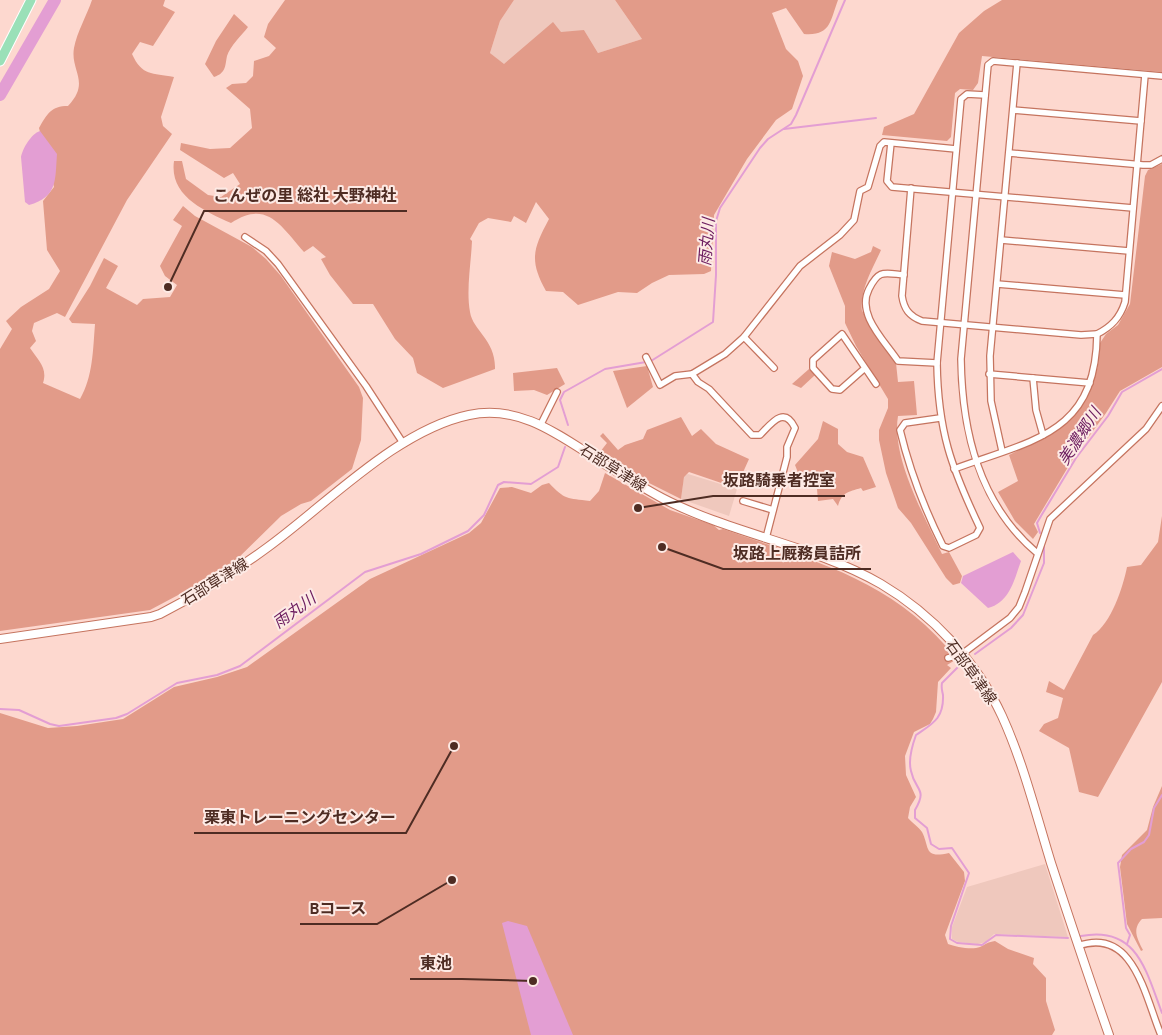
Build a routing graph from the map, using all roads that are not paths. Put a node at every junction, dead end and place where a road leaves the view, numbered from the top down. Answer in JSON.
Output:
{"nodes":[{"id":1,"x":31,"y":0,"type":"edge"},
{"id":2,"x":0,"y":62,"type":"edge"},
{"id":3,"x":1017,"y":63,"type":"junction"},
{"id":4,"x":1145,"y":75,"type":"junction"},
{"id":5,"x":1162,"y":76,"type":"edge"},
{"id":6,"x":985,"y":95,"type":"junction"},
{"id":7,"x":1013,"y":110,"type":"junction"},
{"id":8,"x":1141,"y":121,"type":"junction"},
{"id":9,"x":891,"y":143,"type":"junction"},
{"id":10,"x":956,"y":149,"type":"junction"},
{"id":11,"x":1009,"y":153,"type":"junction"},
{"id":12,"x":1162,"y":159,"type":"edge"},
{"id":13,"x":1137,"y":164,"type":"junction"},
{"id":14,"x":911,"y":188,"type":"junction"},
{"id":15,"x":953,"y":192,"type":"junction"},
{"id":16,"x":976,"y":194,"type":"junction"},
{"id":17,"x":1004,"y":196,"type":"junction"},
{"id":18,"x":1133,"y":208,"type":"junction"},
{"id":19,"x":245,"y":237,"type":"dead end"},
{"id":20,"x":1000,"y":240,"type":"junction"},
{"id":21,"x":1130,"y":251,"type":"junction"},
{"id":22,"x":904,"y":275,"type":"junction"},
{"id":23,"x":997,"y":284,"type":"junction"},
{"id":24,"x":1125,"y":295,"type":"junction"},
{"id":25,"x":941,"y":322,"type":"junction"},
{"id":26,"x":964,"y":324,"type":"junction"},
{"id":27,"x":993,"y":327,"type":"junction"},
{"id":28,"x":1097,"y":334,"type":"junction"},
{"id":29,"x":744,"y":337,"type":"junction"},
{"id":30,"x":648,"y":360,"type":"dead end"},
{"id":31,"x":937,"y":362,"type":"junction"},
{"id":32,"x":774,"y":368,"type":"dead end"},
{"id":33,"x":865,"y":368,"type":"junction"},
{"id":34,"x":692,"y":374,"type":"junction"},
{"id":35,"x":989,"y":374,"type":"junction"},
{"id":36,"x":1033,"y":378,"type":"junction"},
{"id":37,"x":1090,"y":383,"type":"junction"},
{"id":38,"x":876,"y":384,"type":"dead end"},
{"id":39,"x":556,"y":392,"type":"dead end"},
{"id":40,"x":1162,"y":406,"type":"edge"},
{"id":41,"x":940,"y":418,"type":"junction"},
{"id":42,"x":540,"y":424,"type":"junction"},
{"id":43,"x":1043,"y":436,"type":"junction"},
{"id":44,"x":403,"y":443,"type":"junction"},
{"id":45,"x":1002,"y":452,"type":"junction"},
{"id":46,"x":975,"y":461,"type":"junction"},
{"id":47,"x":954,"y":469,"type":"junction"},
{"id":48,"x":743,"y":501,"type":"dead end"},
{"id":49,"x":773,"y":510,"type":"junction"},
{"id":50,"x":766,"y":538,"type":"junction"},
{"id":51,"x":1037,"y":554,"type":"junction"},
{"id":52,"x":0,"y":639,"type":"edge"},
{"id":53,"x":962,"y":654,"type":"junction"},
{"id":54,"x":948,"y":658,"type":"dead end"},
{"id":55,"x":1078,"y":946,"type":"junction"},
{"id":56,"x":1109,"y":1035,"type":"edge"},
{"id":57,"x":1161,"y":1035,"type":"edge"}],
"edges":[{"from":1,"to":2,"type":"main road"},
{"from":3,"to":4,"type":"street"},
{"from":3,"to":6,"type":"street"},
{"from":3,"to":7,"type":"street"},
{"from":4,"to":5,"type":"street"},
{"from":4,"to":8,"type":"street"},
{"from":6,"to":10,"type":"street"},
{"from":6,"to":16,"type":"street"},
{"from":7,"to":8,"type":"street"},
{"from":7,"to":11,"type":"street"},
{"from":8,"to":13,"type":"street"},
{"from":9,"to":10,"type":"street"},
{"from":9,"to":14,"type":"street"},
{"from":9,"to":29,"type":"street"},
{"from":10,"to":15,"type":"street"},
{"from":11,"to":13,"type":"street"},
{"from":11,"to":17,"type":"street"},
{"from":12,"to":13,"type":"street"},
{"from":13,"to":18,"type":"street"},
{"from":14,"to":15,"type":"street"},
{"from":14,"to":22,"type":"street"},
{"from":15,"to":16,"type":"street"},
{"from":15,"to":25,"type":"street"},
{"from":16,"to":17,"type":"street"},
{"from":16,"to":26,"type":"street"},
{"from":17,"to":18,"type":"street"},
{"from":17,"to":20,"type":"street"},
{"from":18,"to":21,"type":"street"},
{"from":19,"to":44,"type":"street"},
{"from":20,"to":21,"type":"street"},
{"from":20,"to":23,"type":"street"},
{"from":21,"to":24,"type":"street"},
{"from":22,"to":25,"type":"street"},
{"from":22,"to":31,"type":"street"},
{"from":23,"to":24,"type":"street"},
{"from":23,"to":27,"type":"street"},
{"from":24,"to":28,"type":"street"},
{"from":25,"to":26,"type":"street"},
{"from":25,"to":31,"type":"street"},
{"from":26,"to":27,"type":"street"},
{"from":26,"to":46,"type":"street"},
{"from":27,"to":28,"type":"street"},
{"from":27,"to":35,"type":"street"},
{"from":28,"to":37,"type":"street"},
{"from":29,"to":32,"type":"street"},
{"from":29,"to":34,"type":"street"},
{"from":30,"to":34,"type":"street"},
{"from":31,"to":41,"type":"street"},
{"from":33,"to":33,"type":"street"},
{"from":33,"to":38,"type":"street"},
{"from":34,"to":49,"type":"street"},
{"from":35,"to":36,"type":"street"},
{"from":35,"to":45,"type":"street"},
{"from":36,"to":37,"type":"street"},
{"from":36,"to":43,"type":"street"},
{"from":37,"to":43,"type":"street"},
{"from":39,"to":42,"type":"street"},
{"from":40,"to":51,"type":"street"},
{"from":41,"to":47,"type":"street"},
{"from":41,"to":47,"type":"street"},
{"from":42,"to":44,"type":"main road","name":"石部草津線"},
{"from":42,"to":50,"type":"main road","name":"石部草津線"},
{"from":43,"to":45,"type":"street"},
{"from":44,"to":52,"type":"main road","name":"石部草津線"},
{"from":45,"to":46,"type":"street"},
{"from":46,"to":47,"type":"street"},
{"from":46,"to":51,"type":"street"},
{"from":48,"to":49,"type":"street"},
{"from":49,"to":50,"type":"street"},
{"from":50,"to":53,"type":"main road","name":"石部草津線"},
{"from":51,"to":53,"type":"street"},
{"from":53,"to":54,"type":"street"},
{"from":53,"to":55,"type":"main road","name":"石部草津線"},
{"from":55,"to":56,"type":"main road","name":"石部草津線"},
{"from":55,"to":57,"type":"street"}]}
